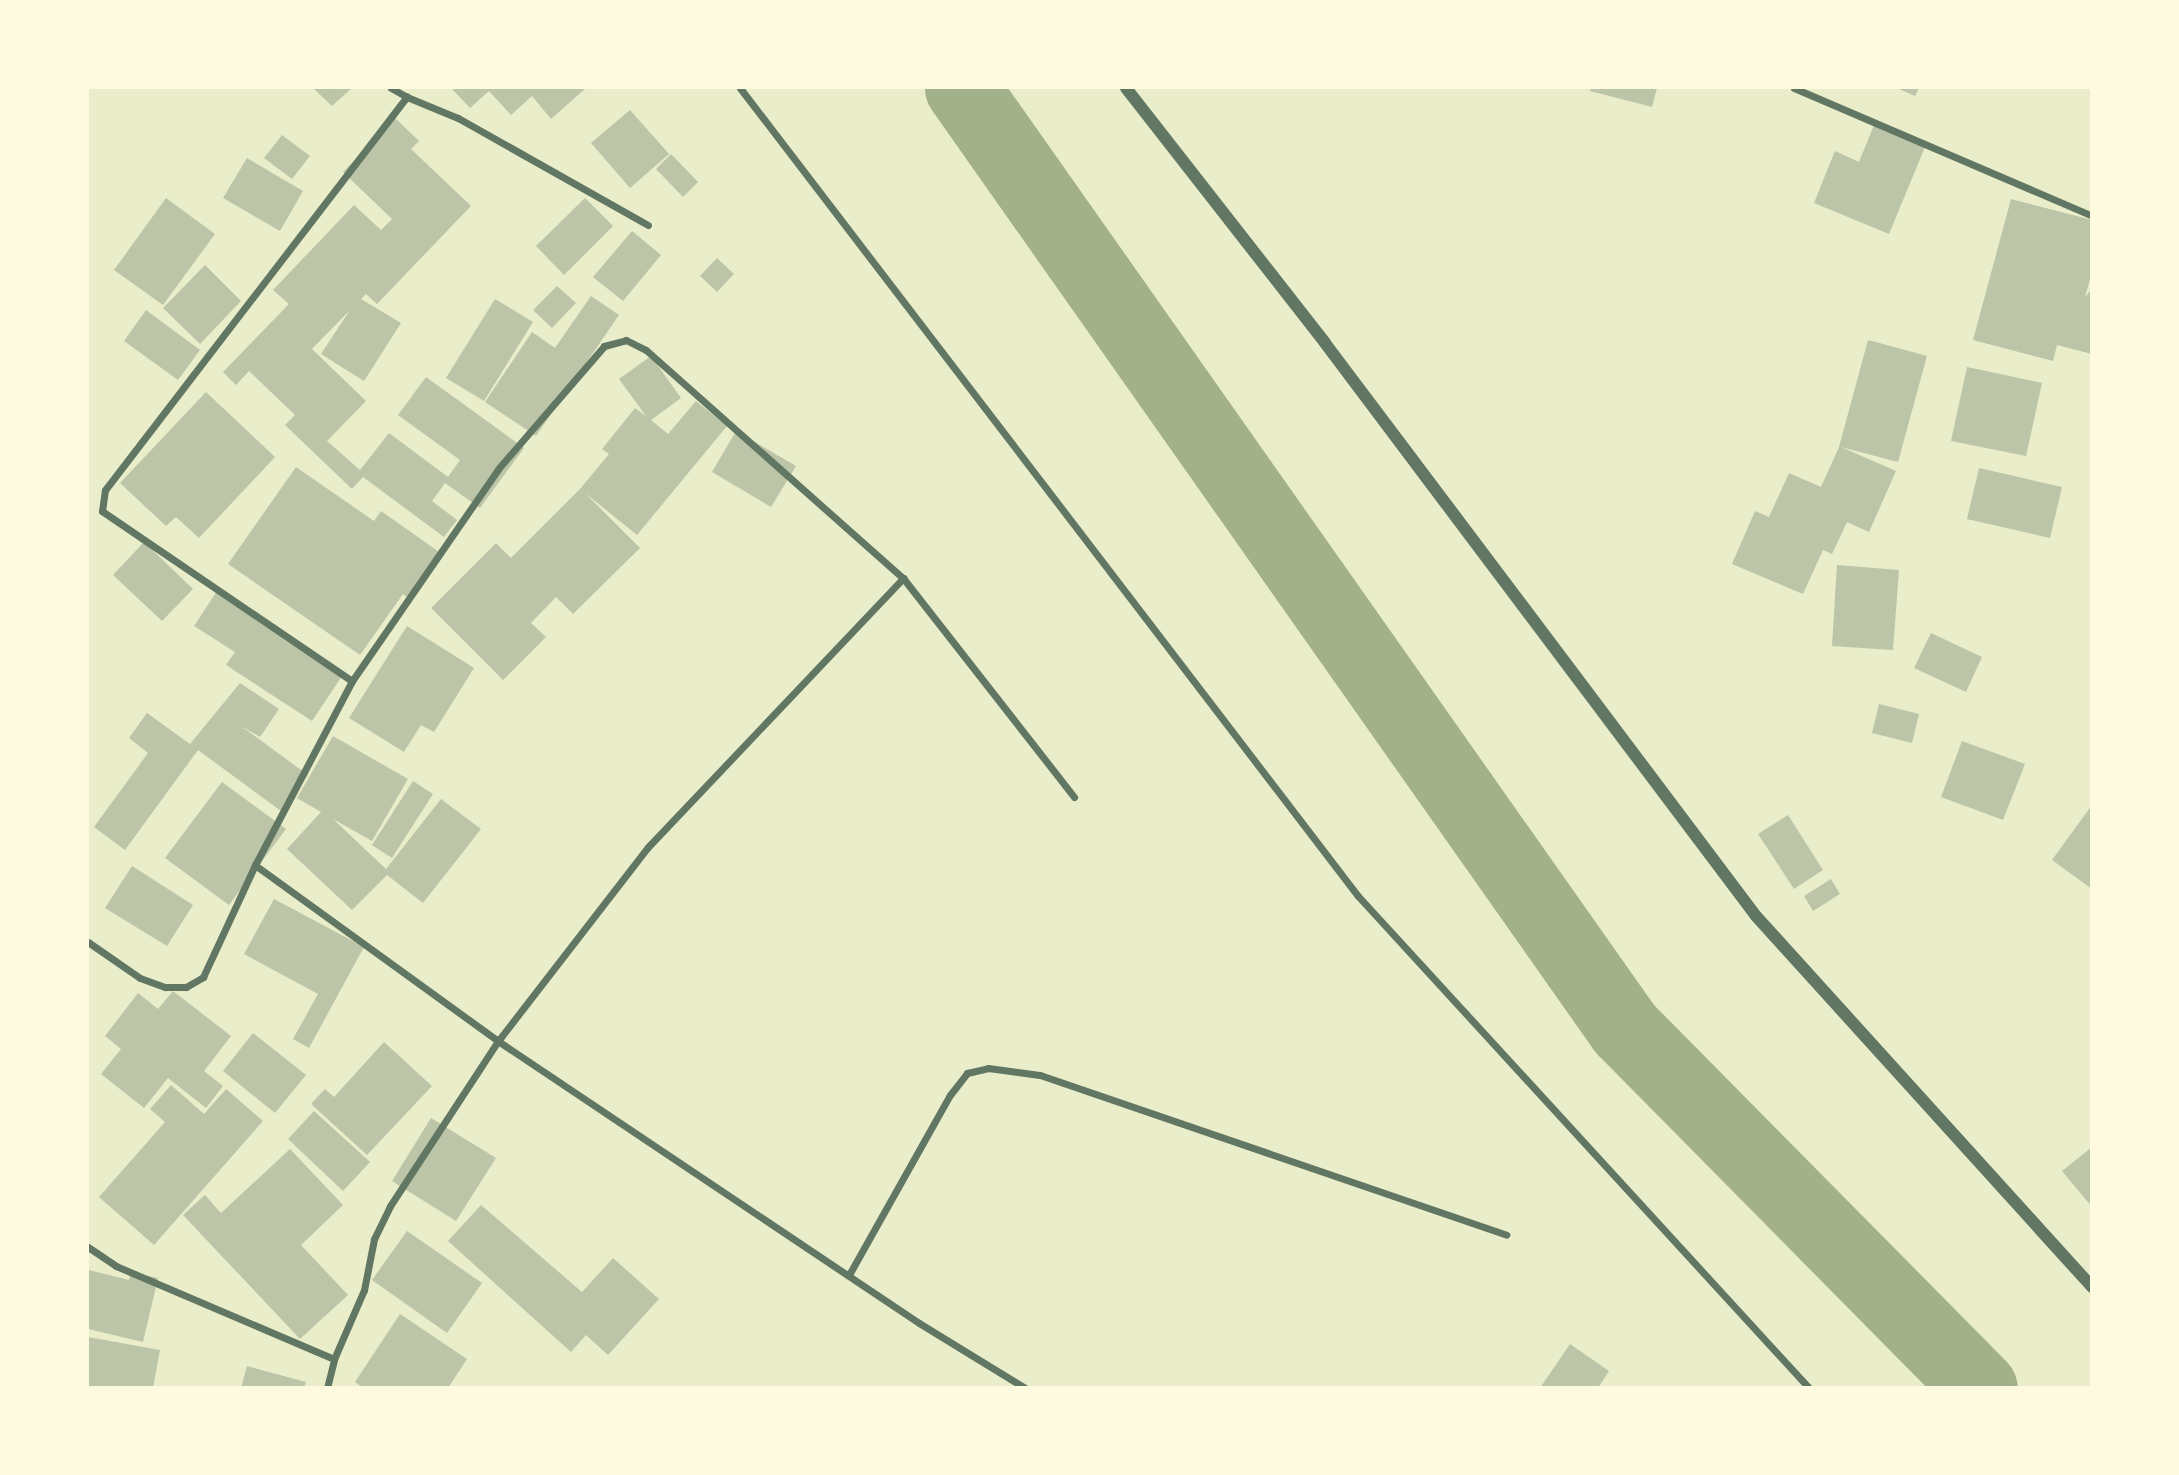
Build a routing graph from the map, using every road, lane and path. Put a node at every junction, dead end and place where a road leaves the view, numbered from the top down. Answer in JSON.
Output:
{"nodes":[{"id":1,"x":391,"y":88,"type":"edge"},
{"id":2,"x":740,"y":88,"type":"edge"},
{"id":3,"x":1126,"y":88,"type":"edge"},
{"id":4,"x":1794,"y":88,"type":"edge"},
{"id":5,"x":407,"y":97,"type":"junction"},
{"id":6,"x":2091,"y":216,"type":"edge"},
{"id":7,"x":648,"y":225,"type":"dead end"},
{"id":8,"x":902,"y":578,"type":"junction"},
{"id":9,"x":352,"y":681,"type":"junction"},
{"id":10,"x":1074,"y":797,"type":"dead end"},
{"id":11,"x":255,"y":865,"type":"junction"},
{"id":12,"x":88,"y":942,"type":"edge"},
{"id":13,"x":499,"y":1041,"type":"junction"},
{"id":14,"x":1506,"y":1235,"type":"dead end"},
{"id":15,"x":88,"y":1247,"type":"edge"},
{"id":16,"x":850,"y":1273,"type":"junction"},
{"id":17,"x":2091,"y":1287,"type":"edge"},
{"id":18,"x":334,"y":1359,"type":"junction"},
{"id":19,"x":327,"y":1388,"type":"edge"},
{"id":20,"x":1025,"y":1388,"type":"edge"},
{"id":21,"x":1810,"y":1388,"type":"edge"}],
"edges":[{"from":1,"to":5,"type":"street"},
{"from":2,"to":21,"type":"street"},
{"from":3,"to":17,"type":"street"},
{"from":4,"to":6,"type":"street"},
{"from":5,"to":7,"type":"street"},
{"from":5,"to":9,"type":"street"},
{"from":8,"to":9,"type":"street"},
{"from":8,"to":10,"type":"street"},
{"from":8,"to":13,"type":"street"},
{"from":9,"to":11,"type":"street"},
{"from":11,"to":12,"type":"street"},
{"from":11,"to":13,"type":"street"},
{"from":13,"to":16,"type":"street"},
{"from":13,"to":18,"type":"street"},
{"from":14,"to":16,"type":"street"},
{"from":15,"to":18,"type":"street"},
{"from":16,"to":20,"type":"street"},
{"from":18,"to":19,"type":"street"}]}
